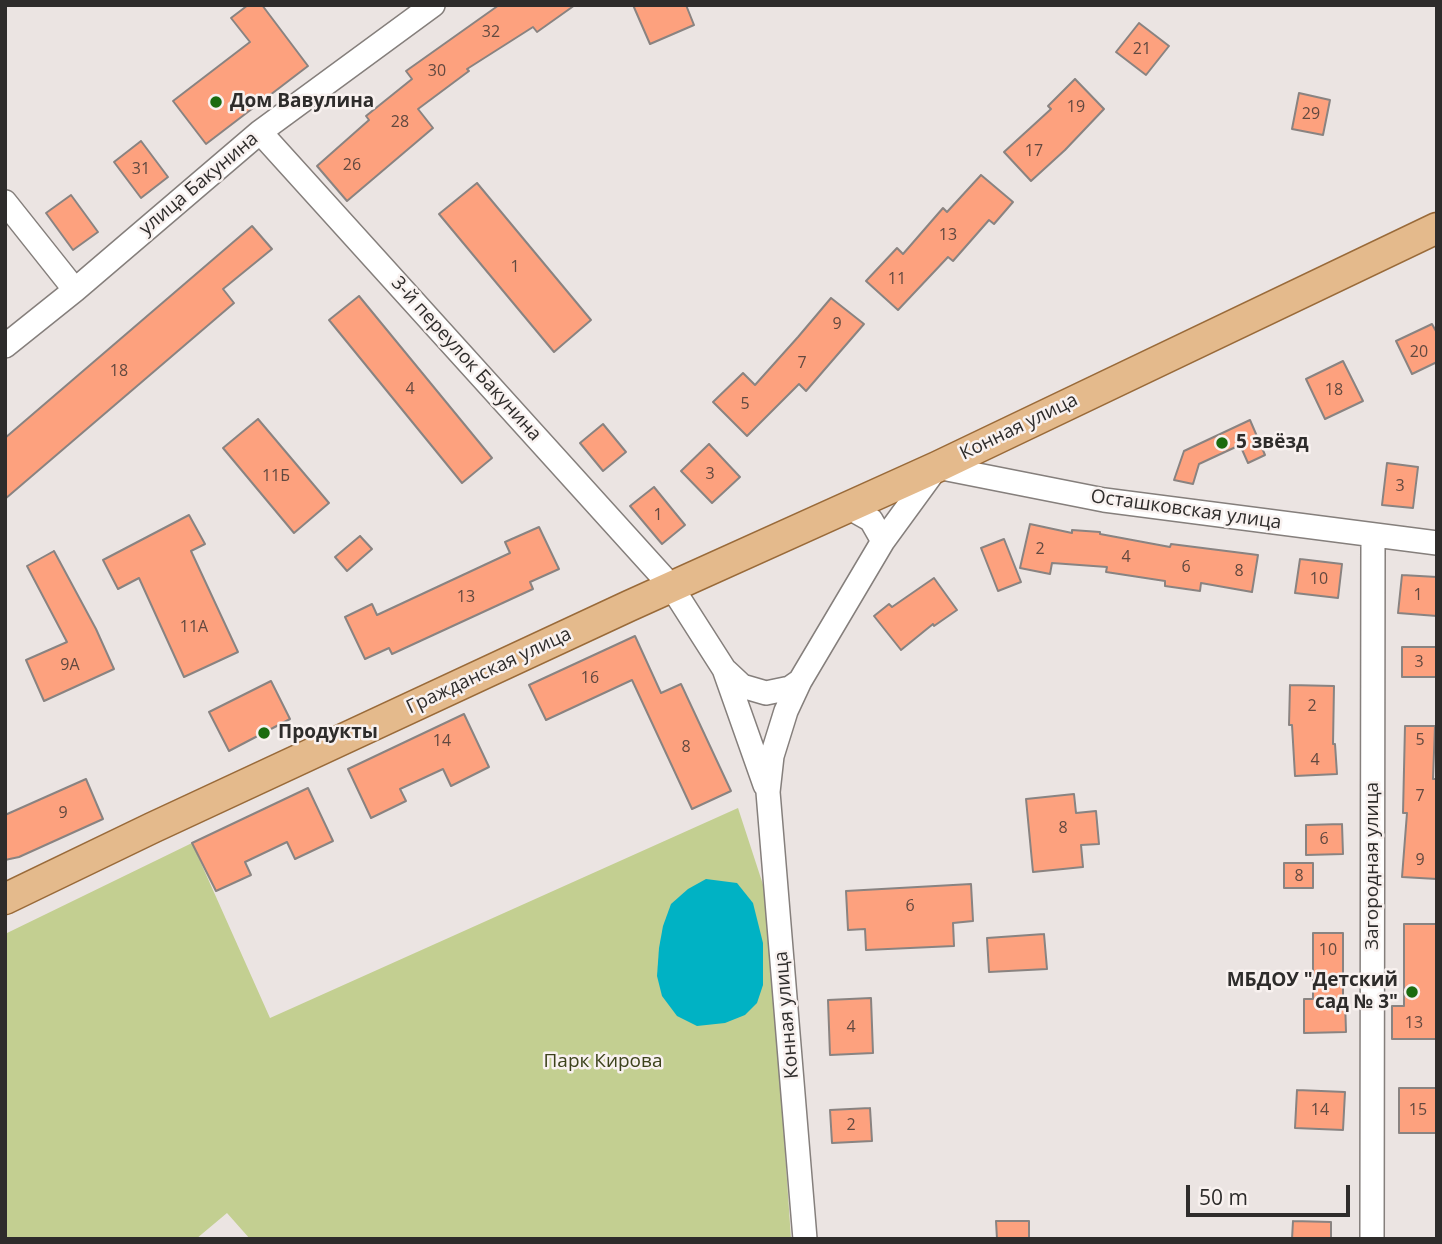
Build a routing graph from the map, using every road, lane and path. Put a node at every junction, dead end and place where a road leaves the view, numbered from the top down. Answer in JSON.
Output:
{"nodes":[{"id":1,"x":433,"y":5,"type":"edge"},
{"id":2,"x":260,"y":132,"type":"junction"},
{"id":3,"x":5,"y":202,"type":"edge"},
{"id":4,"x":1437,"y":228,"type":"edge"},
{"id":5,"x":75,"y":290,"type":"junction"},
{"id":6,"x":5,"y":346,"type":"edge"},
{"id":7,"x":937,"y":467,"type":"junction"},
{"id":8,"x":848,"y":507,"type":"junction"},
{"id":9,"x":1373,"y":535,"type":"junction"},
{"id":10,"x":883,"y":541,"type":"junction"},
{"id":11,"x":1437,"y":543,"type":"edge"},
{"id":12,"x":671,"y":586,"type":"junction"},
{"id":13,"x":724,"y":669,"type":"junction"},
{"id":14,"x":800,"y":681,"type":"junction"},
{"id":15,"x":768,"y":792,"type":"junction"},
{"id":16,"x":5,"y":899,"type":"edge"},
{"id":17,"x":805,"y":1239,"type":"edge"},
{"id":18,"x":1372,"y":1239,"type":"edge"}],
"edges":[{"from":1,"to":2,"type":"street","name":"улица Бакунина"},
{"from":2,"to":5,"type":"street","name":"улица Бакунина"},
{"from":2,"to":12,"type":"street","name":"3-й переулок Бакунина"},
{"from":3,"to":5,"type":"street"},
{"from":4,"to":7,"type":"main road","name":"Конная улица"},
{"from":5,"to":6,"type":"street","name":"улица Бакунина"},
{"from":7,"to":8,"type":"main road","name":"Гражданская улица"},
{"from":7,"to":9,"type":"street","name":"Осташковская улица"},
{"from":7,"to":10,"type":"street","name":"Конная улица"},
{"from":8,"to":10,"type":"street"},
{"from":8,"to":12,"type":"main road","name":"Гражданская улица"},
{"from":9,"to":11,"type":"street","name":"Осташковская улица"},
{"from":9,"to":18,"type":"street","name":"Загородная улица"},
{"from":10,"to":14,"type":"street","name":"Конная улица"},
{"from":12,"to":13,"type":"street","name":"Конная улица"},
{"from":12,"to":16,"type":"main road","name":"Гражданская улица"},
{"from":13,"to":14,"type":"street"},
{"from":13,"to":15,"type":"street","name":"Конная улица"},
{"from":14,"to":15,"type":"street","name":"Конная улица"},
{"from":15,"to":17,"type":"street","name":"Конная улица"}]}
